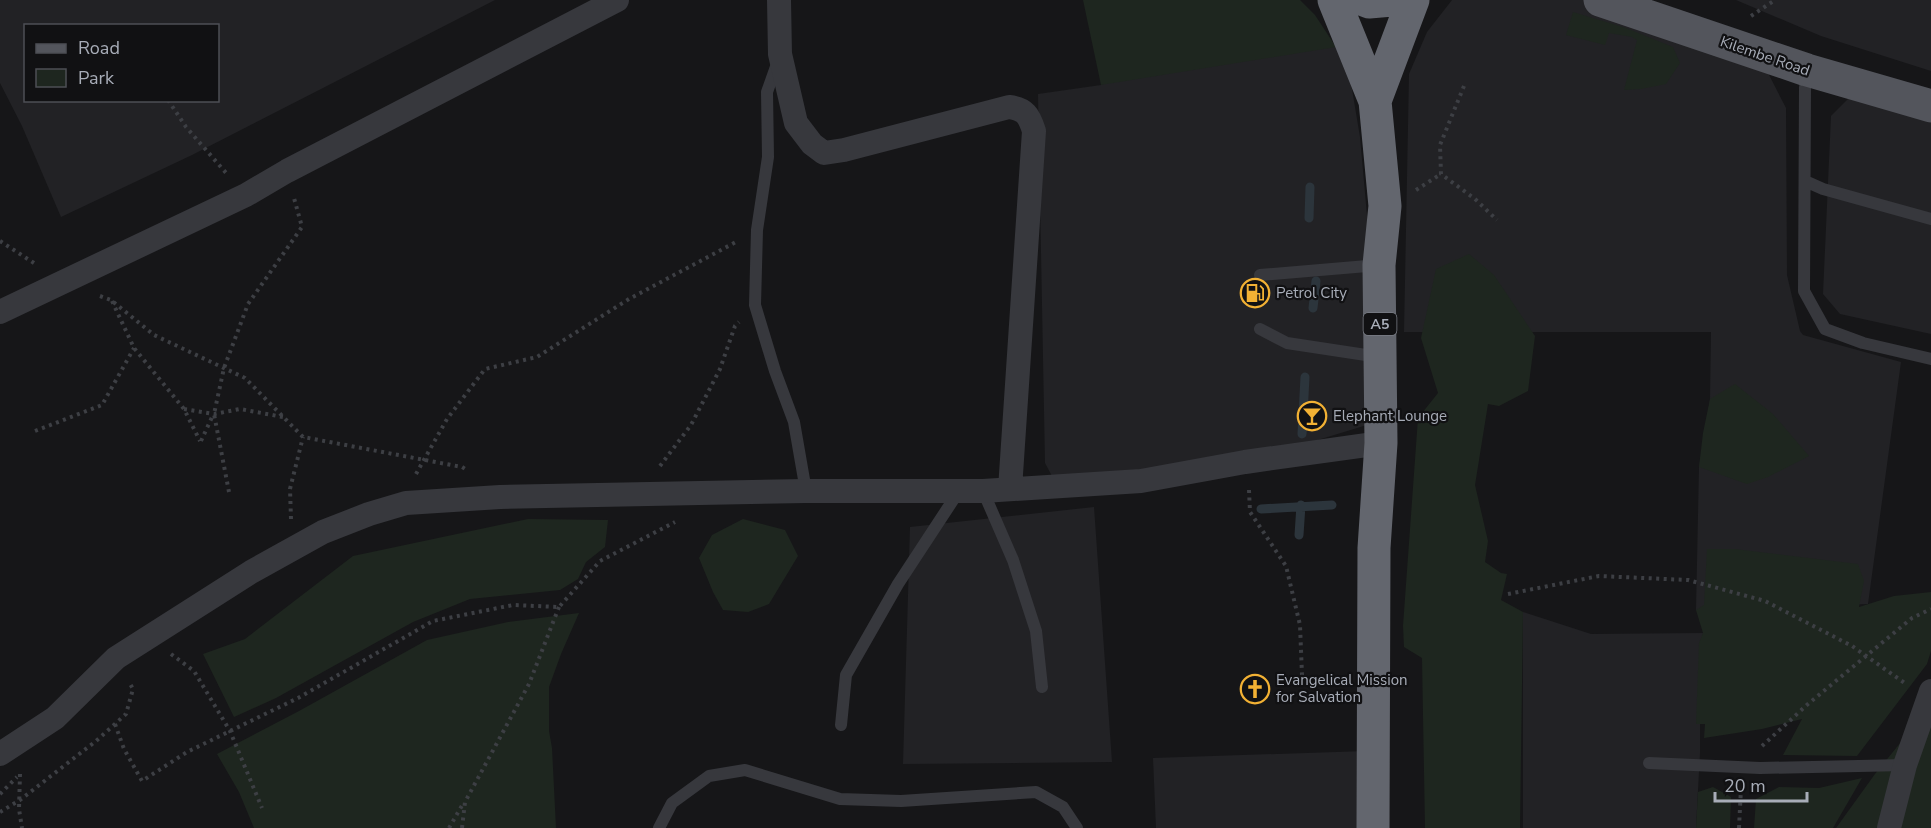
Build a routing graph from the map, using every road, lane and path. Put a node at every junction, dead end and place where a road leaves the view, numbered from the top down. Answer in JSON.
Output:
{"nodes":[{"id":1,"x":617,"y":0,"type":"edge"},
{"id":2,"x":779,"y":0,"type":"edge"},
{"id":3,"x":1334,"y":0,"type":"edge"},
{"id":4,"x":1364,"y":0,"type":"edge"},
{"id":5,"x":1392,"y":0,"type":"edge"},
{"id":6,"x":1413,"y":0,"type":"edge"},
{"id":7,"x":1600,"y":0,"type":"edge"},
{"id":8,"x":780,"y":54,"type":"junction"},
{"id":9,"x":1808,"y":70,"type":"junction"},
{"id":10,"x":1464,"y":86,"type":"dead end"},
{"id":11,"x":1375,"y":101,"type":"junction"},
{"id":12,"x":169,"y":102,"type":"edge"},
{"id":13,"x":1931,"y":106,"type":"edge"},
{"id":14,"x":287,"y":171,"type":"junction"},
{"id":15,"x":1805,"y":181,"type":"junction"},
{"id":16,"x":246,"y":195,"type":"junction"},
{"id":17,"x":1497,"y":219,"type":"dead end"},
{"id":18,"x":1931,"y":219,"type":"edge"},
{"id":19,"x":757,"y":230,"type":"junction"},
{"id":20,"x":0,"y":241,"type":"edge"},
{"id":21,"x":1379,"y":265,"type":"junction"},
{"id":22,"x":1260,"y":275,"type":"dead end"},
{"id":23,"x":64,"y":282,"type":"junction"},
{"id":24,"x":111,"y":300,"type":"junction"},
{"id":25,"x":756,"y":306,"type":"junction"},
{"id":26,"x":0,"y":312,"type":"edge"},
{"id":27,"x":1260,"y":329,"type":"dead end"},
{"id":28,"x":134,"y":348,"type":"junction"},
{"id":29,"x":1380,"y":357,"type":"junction"},
{"id":30,"x":1931,"y":359,"type":"edge"},
{"id":31,"x":224,"y":368,"type":"junction"},
{"id":32,"x":184,"y":409,"type":"junction"},
{"id":33,"x":214,"y":414,"type":"junction"},
{"id":34,"x":283,"y":417,"type":"junction"},
{"id":35,"x":35,"y":431,"type":"dead end"},
{"id":36,"x":303,"y":437,"type":"junction"},
{"id":37,"x":1381,"y":442,"type":"junction"},
{"id":38,"x":423,"y":459,"type":"junction"},
{"id":39,"x":1010,"y":489,"type":"junction"},
{"id":40,"x":806,"y":490,"type":"junction"},
{"id":41,"x":959,"y":491,"type":"junction"},
{"id":42,"x":983,"y":491,"type":"junction"},
{"id":43,"x":229,"y":492,"type":"dead end"},
{"id":44,"x":1249,"y":493,"type":"dead end"},
{"id":45,"x":637,"y":495,"type":"junction"},
{"id":46,"x":500,"y":497,"type":"junction"},
{"id":47,"x":406,"y":502,"type":"junction"},
{"id":48,"x":681,"y":518,"type":"dead end"},
{"id":49,"x":291,"y":520,"type":"dead end"},
{"id":50,"x":1508,"y":594,"type":"dead end"},
{"id":51,"x":559,"y":607,"type":"junction"},
{"id":52,"x":1931,"y":609,"type":"edge"},
{"id":53,"x":148,"y":637,"type":"junction"},
{"id":54,"x":1866,"y":656,"type":"junction"},
{"id":55,"x":116,"y":658,"type":"junction"},
{"id":56,"x":1302,"y":675,"type":"dead end"},
{"id":57,"x":1042,"y":687,"type":"dead end"},
{"id":58,"x":1930,"y":696,"type":"edge"},
{"id":59,"x":115,"y":724,"type":"junction"},
{"id":60,"x":840,"y":725,"type":"dead end"},
{"id":61,"x":230,"y":731,"type":"junction"},
{"id":62,"x":0,"y":754,"type":"edge"},
{"id":63,"x":1649,"y":764,"type":"dead end"},
{"id":64,"x":1905,"y":765,"type":"junction"},
{"id":65,"x":1743,"y":767,"type":"junction"},
{"id":66,"x":20,"y":774,"type":"dead end"},
{"id":67,"x":20,"y":800,"type":"junction"},
{"id":68,"x":465,"y":802,"type":"junction"},
{"id":69,"x":262,"y":808,"type":"dead end"},
{"id":70,"x":0,"y":812,"type":"edge"},
{"id":71,"x":22,"y":828,"type":"edge"},
{"id":72,"x":448,"y":828,"type":"edge"},
{"id":73,"x":462,"y":828,"type":"edge"},
{"id":74,"x":658,"y":828,"type":"edge"},
{"id":75,"x":1077,"y":828,"type":"edge"},
{"id":76,"x":1373,"y":828,"type":"edge"},
{"id":77,"x":1739,"y":828,"type":"edge"},
{"id":78,"x":1889,"y":828,"type":"edge"}],
"edges":[{"from":1,"to":14,"type":"street"},
{"from":2,"to":8,"type":"street"},
{"from":3,"to":11,"type":"highway","name":"A5","number":"A5"},
{"from":4,"to":5,"type":"highway"},
{"from":6,"to":11,"type":"highway","name":"A5","number":"A5"},
{"from":7,"to":9,"type":"main road","name":"Kilembe Road"},
{"from":8,"to":19,"type":"lane"},
{"from":8,"to":39,"type":"street"},
{"from":9,"to":13,"type":"main road","name":"Kilembe Road"},
{"from":9,"to":15,"type":"lane"},
{"from":10,"to":17,"type":"path"},
{"from":11,"to":21,"type":"highway","name":"A5","number":"A5"},
{"from":12,"to":16,"type":"path"},
{"from":14,"to":16,"type":"street"},
{"from":14,"to":31,"type":"path"},
{"from":15,"to":18,"type":"lane"},
{"from":15,"to":30,"type":"lane"},
{"from":16,"to":23,"type":"street"},
{"from":19,"to":25,"type":"lane"},
{"from":19,"to":38,"type":"path"},
{"from":20,"to":23,"type":"path"},
{"from":21,"to":22,"type":"lane"},
{"from":21,"to":29,"type":"highway","name":"A5","number":"A5"},
{"from":23,"to":24,"type":"path"},
{"from":23,"to":26,"type":"street"},
{"from":24,"to":28,"type":"path"},
{"from":24,"to":31,"type":"path"},
{"from":25,"to":40,"type":"lane"},
{"from":25,"to":45,"type":"path"},
{"from":27,"to":29,"type":"lane"},
{"from":28,"to":32,"type":"path"},
{"from":28,"to":35,"type":"path"},
{"from":29,"to":37,"type":"highway","name":"A5","number":"A5"},
{"from":31,"to":33,"type":"path"},
{"from":31,"to":34,"type":"path"},
{"from":32,"to":33,"type":"path"},
{"from":32,"to":33,"type":"path"},
{"from":33,"to":34,"type":"path"},
{"from":33,"to":43,"type":"path"},
{"from":34,"to":36,"type":"path"},
{"from":36,"to":38,"type":"path"},
{"from":36,"to":49,"type":"path"},
{"from":37,"to":39,"type":"street"},
{"from":37,"to":76,"type":"highway","name":"A5","number":"A5"},
{"from":38,"to":46,"type":"path"},
{"from":38,"to":47,"type":"path"},
{"from":39,"to":42,"type":"street"},
{"from":40,"to":41,"type":"street"},
{"from":40,"to":45,"type":"street"},
{"from":41,"to":42,"type":"street"},
{"from":41,"to":60,"type":"lane"},
{"from":42,"to":57,"type":"lane"},
{"from":44,"to":56,"type":"path"},
{"from":45,"to":46,"type":"street"},
{"from":46,"to":47,"type":"street"},
{"from":47,"to":53,"type":"street"},
{"from":48,"to":51,"type":"path"},
{"from":50,"to":54,"type":"path"},
{"from":51,"to":61,"type":"path"},
{"from":51,"to":68,"type":"path"},
{"from":52,"to":54,"type":"path"},
{"from":53,"to":55,"type":"street"},
{"from":53,"to":61,"type":"path"},
{"from":54,"to":58,"type":"path"},
{"from":54,"to":65,"type":"path"},
{"from":55,"to":59,"type":"path"},
{"from":55,"to":62,"type":"street"},
{"from":58,"to":64,"type":"street"},
{"from":59,"to":61,"type":"path"},
{"from":59,"to":67,"type":"path"},
{"from":61,"to":69,"type":"path"},
{"from":63,"to":65,"type":"lane"},
{"from":64,"to":65,"type":"lane"},
{"from":64,"to":78,"type":"street"},
{"from":65,"to":77,"type":"path"},
{"from":66,"to":67,"type":"path"},
{"from":67,"to":70,"type":"path"},
{"from":67,"to":71,"type":"path"},
{"from":68,"to":72,"type":"path"},
{"from":68,"to":73,"type":"path"},
{"from":74,"to":75,"type":"lane"}]}
